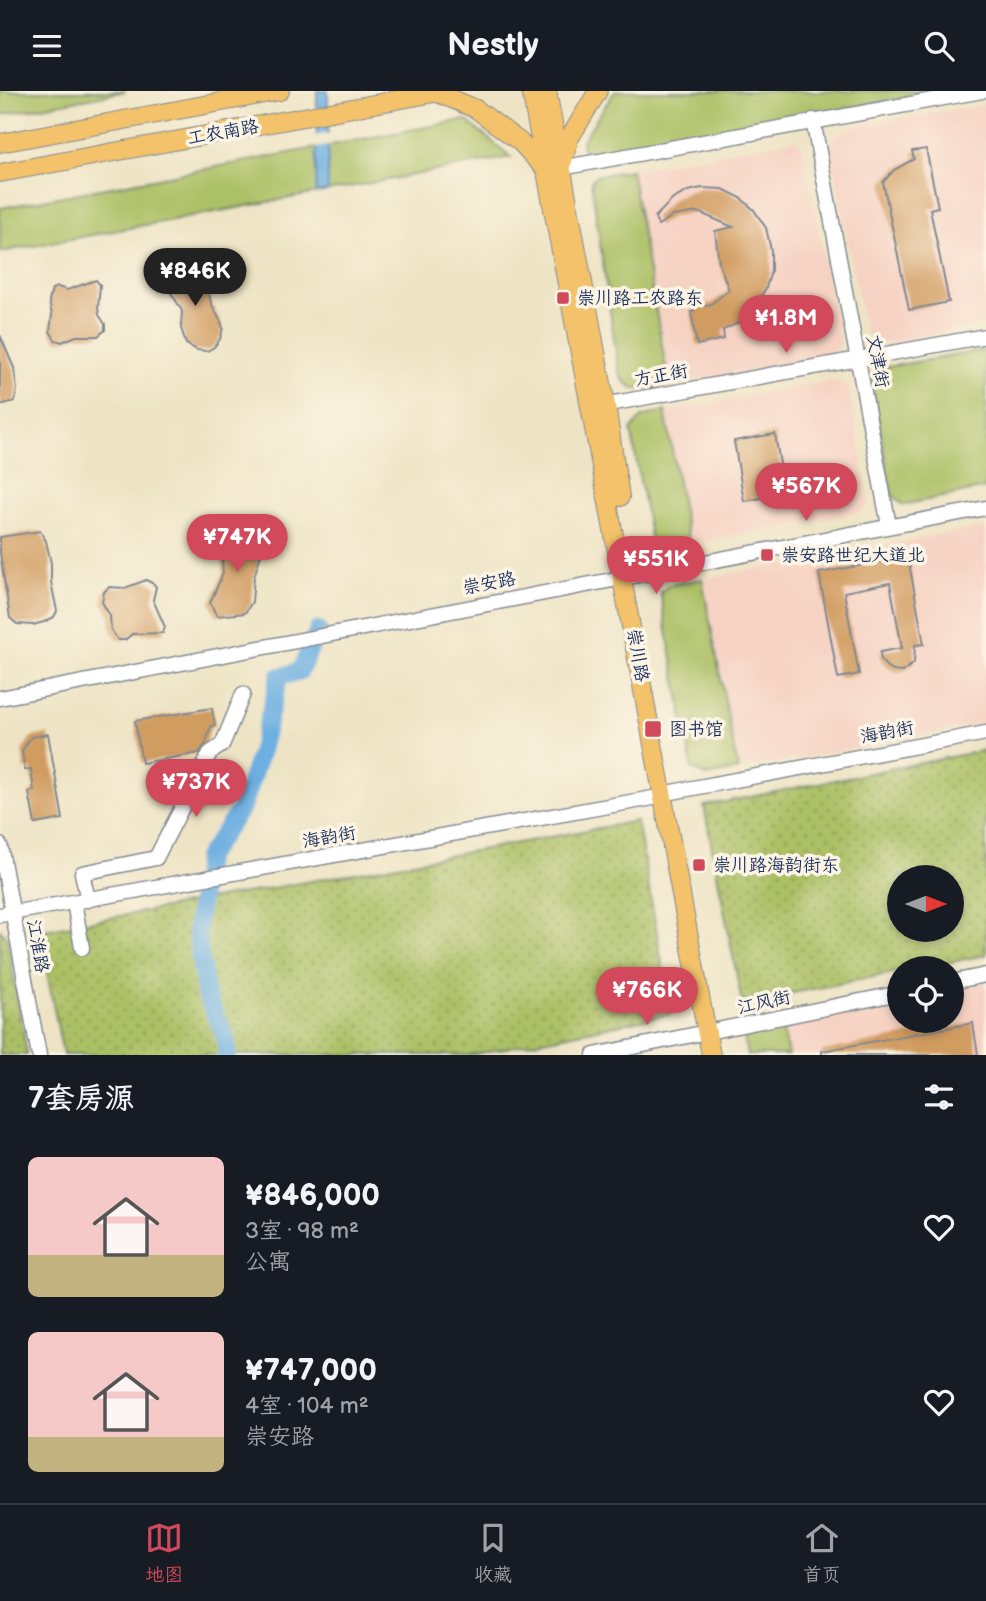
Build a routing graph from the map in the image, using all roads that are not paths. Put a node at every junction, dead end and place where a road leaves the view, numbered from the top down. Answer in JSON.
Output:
{"nodes":[{"id":1,"x":281,"y":91,"type":"edge"},
{"id":2,"x":531,"y":91,"type":"edge"},
{"id":3,"x":547,"y":91,"type":"edge"},
{"id":4,"x":598,"y":91,"type":"edge"},
{"id":5,"x":982,"y":91,"type":"edge"},
{"id":6,"x":442,"y":92,"type":"edge"},
{"id":7,"x":813,"y":120,"type":"junction"},
{"id":8,"x":0,"y":143,"type":"edge"},
{"id":9,"x":553,"y":169,"type":"junction"},
{"id":10,"x":0,"y":173,"type":"edge"},
{"id":11,"x":986,"y":336,"type":"edge"},
{"id":12,"x":858,"y":360,"type":"junction"},
{"id":13,"x":599,"y":406,"type":"junction"},
{"id":14,"x":986,"y":508,"type":"edge"},
{"id":15,"x":889,"y":526,"type":"junction"},
{"id":16,"x":628,"y":576,"type":"junction"},
{"id":17,"x":243,"y":694,"type":"dead end"},
{"id":18,"x":0,"y":698,"type":"edge"},
{"id":19,"x":986,"y":733,"type":"edge"},
{"id":20,"x":668,"y":794,"type":"junction"},
{"id":21,"x":0,"y":845,"type":"edge"},
{"id":22,"x":81,"y":901,"type":"junction"},
{"id":23,"x":6,"y":913,"type":"edge"},
{"id":24,"x":82,"y":948,"type":"dead end"},
{"id":25,"x":986,"y":975,"type":"edge"},
{"id":26,"x":964,"y":980,"type":"edge"},
{"id":27,"x":887,"y":996,"type":"edge"},
{"id":28,"x":713,"y":1032,"type":"junction"},
{"id":29,"x":39,"y":1055,"type":"edge"},
{"id":30,"x":594,"y":1055,"type":"edge"},
{"id":31,"x":711,"y":1055,"type":"edge"},
{"id":32,"x":722,"y":1055,"type":"edge"}],
"edges":[{"from":1,"to":8,"type":"main road","name":"工农南路"},
{"from":2,"to":9,"type":"main road","name":"崇川路"},
{"from":3,"to":9,"type":"main road","name":"崇川路"},
{"from":4,"to":9,"type":"main road"},
{"from":5,"to":7,"type":"street"},
{"from":6,"to":9,"type":"main road"},
{"from":6,"to":10,"type":"main road","name":"工农南路"},
{"from":7,"to":9,"type":"street"},
{"from":7,"to":12,"type":"street","name":"文津街"},
{"from":9,"to":13,"type":"main road","name":"崇川路"},
{"from":11,"to":12,"type":"street","name":"方正街"},
{"from":12,"to":13,"type":"street","name":"方正街"},
{"from":12,"to":15,"type":"street","name":"文津街"},
{"from":13,"to":16,"type":"main road","name":"崇川路"},
{"from":14,"to":15,"type":"street","name":"崇安路"},
{"from":15,"to":16,"type":"street","name":"崇安路"},
{"from":16,"to":18,"type":"street","name":"崇安路"},
{"from":16,"to":20,"type":"main road","name":"崇川路"},
{"from":17,"to":22,"type":"street"},
{"from":19,"to":20,"type":"street","name":"海韵街"},
{"from":20,"to":22,"type":"street","name":"海韵街"},
{"from":20,"to":28,"type":"main road","name":"崇川路"},
{"from":21,"to":23,"type":"street","name":"江淮路"},
{"from":22,"to":23,"type":"street","name":"海韵街"},
{"from":22,"to":24,"type":"street"},
{"from":23,"to":29,"type":"street","name":"江淮路"},
{"from":25,"to":26,"type":"street"},
{"from":27,"to":28,"type":"street","name":"江风街"},
{"from":28,"to":30,"type":"street","name":"江风街"},
{"from":28,"to":31,"type":"main road","name":"崇川路"},
{"from":28,"to":32,"type":"main road","name":"崇川路"}]}
